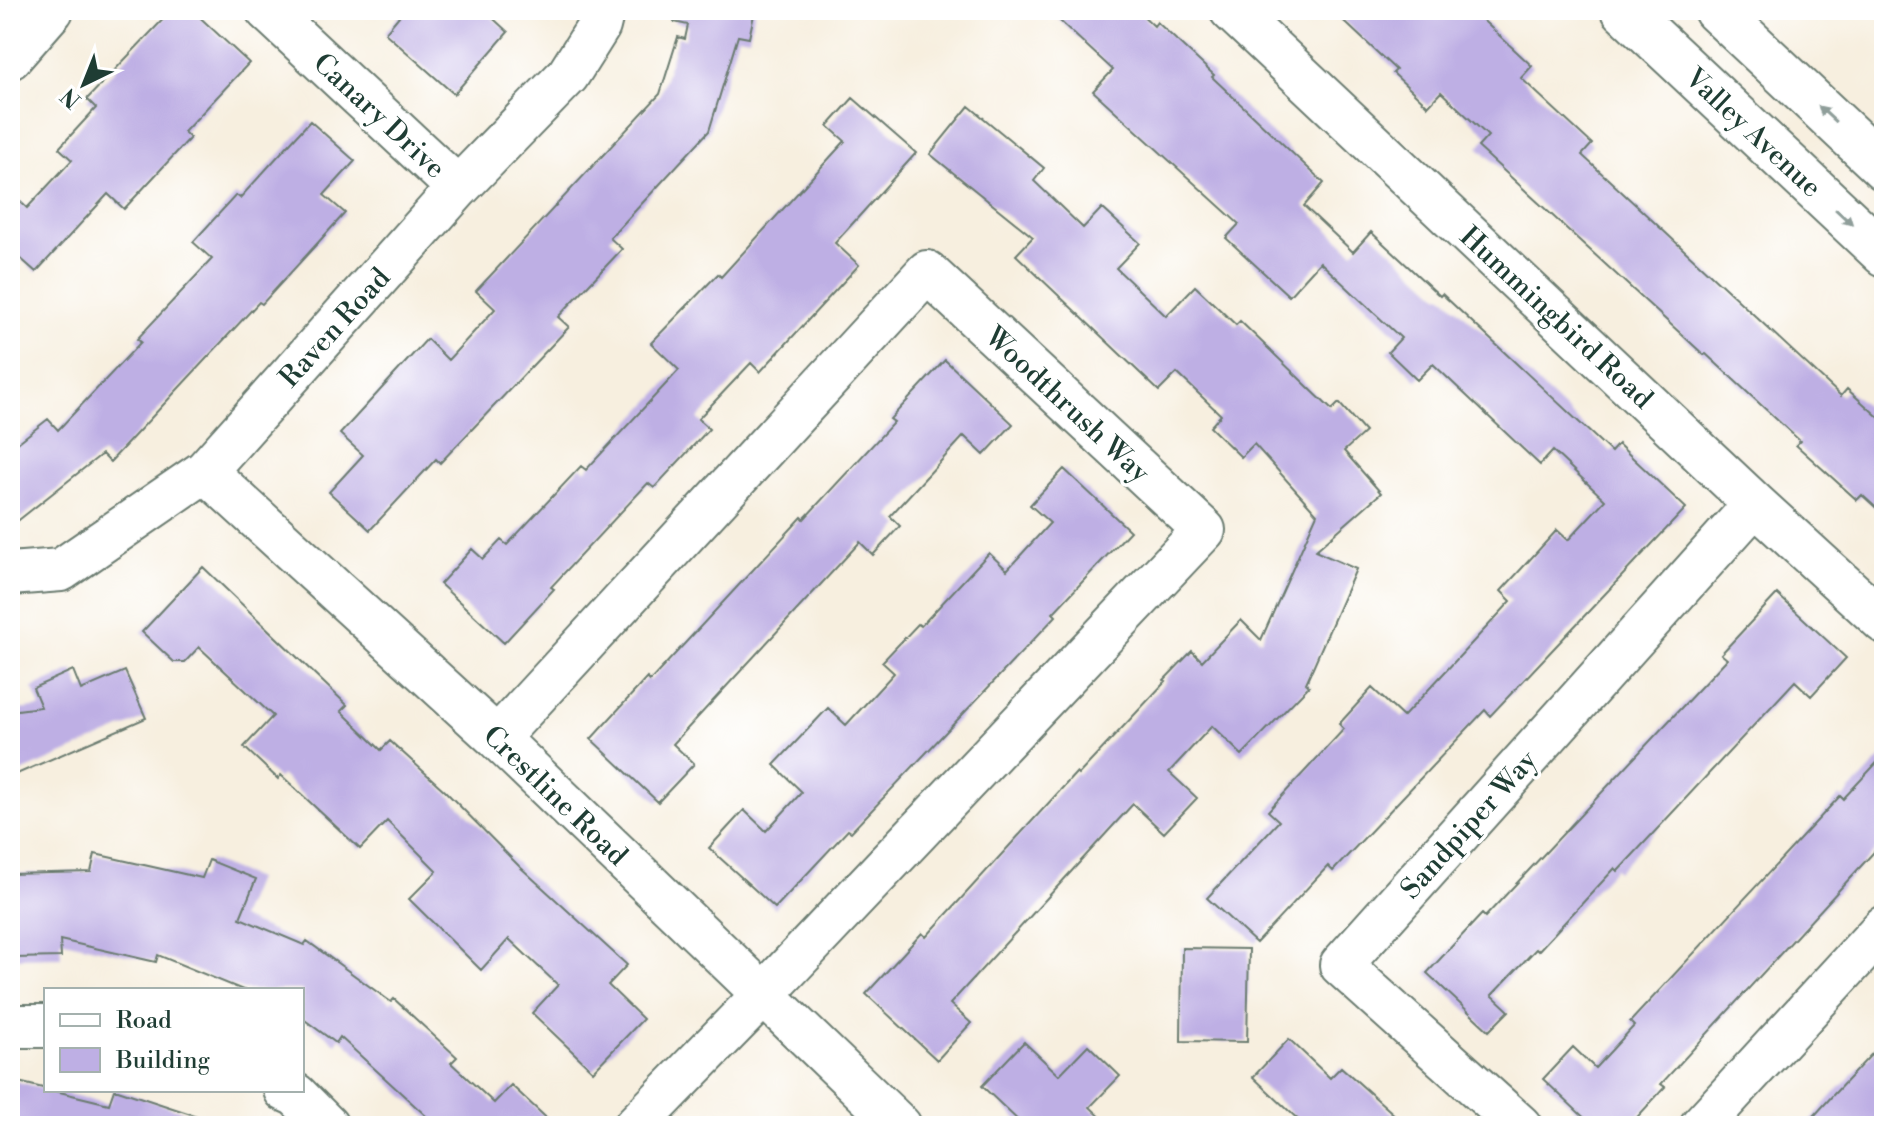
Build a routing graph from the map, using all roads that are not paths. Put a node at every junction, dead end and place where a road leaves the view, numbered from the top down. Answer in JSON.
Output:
{"nodes":[{"id":1,"x":52,"y":10,"type":"edge"},
{"id":2,"x":267,"y":10,"type":"edge"},
{"id":3,"x":603,"y":10,"type":"edge"},
{"id":4,"x":1231,"y":10,"type":"edge"},
{"id":5,"x":1624,"y":10,"type":"edge"},
{"id":6,"x":1716,"y":10,"type":"edge"},
{"id":7,"x":1739,"y":10,"type":"edge"},
{"id":8,"x":1758,"y":49,"type":"junction"},
{"id":9,"x":10,"y":58,"type":"edge"},
{"id":10,"x":1884,"y":168,"type":"edge"},
{"id":11,"x":458,"y":188,"type":"junction"},
{"id":12,"x":1884,"y":254,"type":"edge"},
{"id":13,"x":205,"y":471,"type":"junction"},
{"id":14,"x":1755,"y":504,"type":"junction"},
{"id":15,"x":10,"y":574,"type":"edge"},
{"id":16,"x":1884,"y":622,"type":"edge"},
{"id":17,"x":497,"y":738,"type":"junction"},
{"id":18,"x":1884,"y":927,"type":"edge"},
{"id":19,"x":763,"y":995,"type":"junction"},
{"id":20,"x":10,"y":1026,"type":"edge"},
{"id":21,"x":44,"y":1026,"type":"edge"},
{"id":22,"x":289,"y":1092,"type":"edge"},
{"id":23,"x":327,"y":1126,"type":"edge"},
{"id":24,"x":635,"y":1126,"type":"edge"},
{"id":25,"x":900,"y":1126,"type":"edge"},
{"id":26,"x":1520,"y":1126,"type":"edge"},
{"id":27,"x":1701,"y":1126,"type":"edge"}],
"edges":[{"from":1,"to":9,"type":"street"},
{"from":2,"to":11,"type":"street","name":"Canary Drive"},
{"from":3,"to":11,"type":"street","name":"Raven Road"},
{"from":4,"to":14,"type":"street","name":"Hummingbird Road"},
{"from":5,"to":12,"type":"main road","name":"Valley Avenue","one_way":true},
{"from":6,"to":8,"type":"main road"},
{"from":7,"to":8,"type":"main road"},
{"from":10,"to":8,"type":"main road","one_way":true},
{"from":11,"to":13,"type":"street","name":"Raven Road"},
{"from":13,"to":15,"type":"street","name":"Raven Road"},
{"from":13,"to":17,"type":"street","name":"Crestline Road"},
{"from":14,"to":16,"type":"street","name":"Hummingbird Road"},
{"from":14,"to":26,"type":"street","name":"Sandpiper Way"},
{"from":17,"to":19,"type":"street","name":"Crestline Road"},
{"from":17,"to":19,"type":"street","name":"Woodthrush Way"},
{"from":18,"to":27,"type":"street"},
{"from":19,"to":24,"type":"street"},
{"from":19,"to":25,"type":"street","name":"Crestline Road"},
{"from":20,"to":21,"type":"street"},
{"from":22,"to":23,"type":"street"}]}
